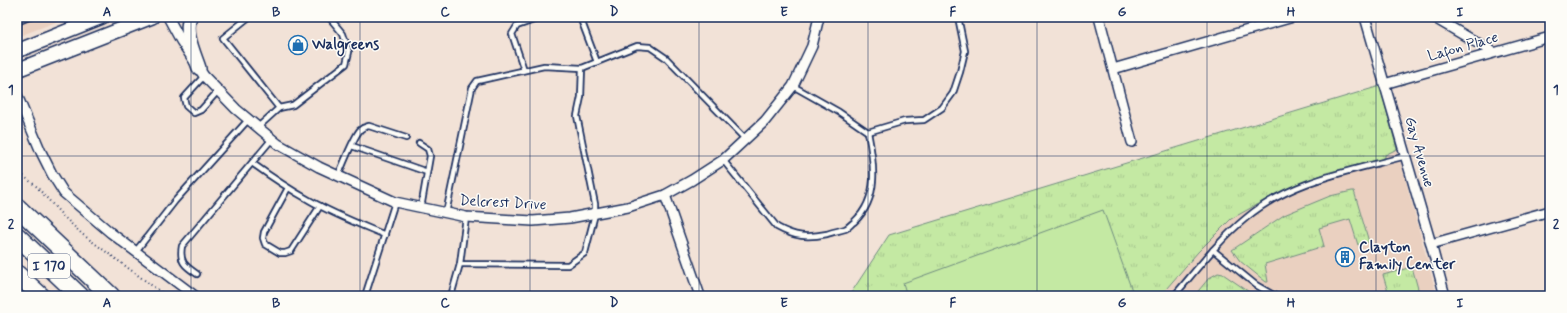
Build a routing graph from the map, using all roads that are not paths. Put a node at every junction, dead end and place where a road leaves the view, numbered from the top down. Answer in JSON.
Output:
{"nodes":[{"id":1,"x":29,"y":17,"type":"edge"},
{"id":2,"x":152,"y":17,"type":"edge"},
{"id":3,"x":168,"y":17,"type":"edge"},
{"id":4,"x":190,"y":17,"type":"edge"},
{"id":5,"x":249,"y":17,"type":"edge"},
{"id":6,"x":329,"y":17,"type":"edge"},
{"id":7,"x":542,"y":17,"type":"edge"},
{"id":8,"x":580,"y":17,"type":"edge"},
{"id":9,"x":819,"y":17,"type":"edge"},
{"id":10,"x":958,"y":17,"type":"edge"},
{"id":11,"x":1099,"y":17,"type":"edge"},
{"id":12,"x":1293,"y":17,"type":"edge"},
{"id":13,"x":1365,"y":17,"type":"edge"},
{"id":14,"x":1433,"y":17,"type":"edge"},
{"id":15,"x":98,"y":18,"type":"edge"},
{"id":16,"x":17,"y":22,"type":"edge"},
{"id":17,"x":103,"y":36,"type":"junction"},
{"id":18,"x":1550,"y":36,"type":"edge"},
{"id":19,"x":17,"y":51,"type":"edge"},
{"id":20,"x":1493,"y":52,"type":"junction"},
{"id":21,"x":597,"y":62,"type":"junction"},
{"id":22,"x":582,"y":68,"type":"junction"},
{"id":23,"x":1113,"y":69,"type":"junction"},
{"id":24,"x":17,"y":70,"type":"edge"},
{"id":25,"x":524,"y":70,"type":"junction"},
{"id":26,"x":202,"y":72,"type":"junction"},
{"id":27,"x":1384,"y":84,"type":"junction"},
{"id":28,"x":793,"y":86,"type":"junction"},
{"id":29,"x":218,"y":91,"type":"junction"},
{"id":30,"x":17,"y":96,"type":"edge"},
{"id":31,"x":279,"y":108,"type":"junction"},
{"id":32,"x":248,"y":120,"type":"junction"},
{"id":33,"x":256,"y":128,"type":"junction"},
{"id":34,"x":868,"y":132,"type":"junction"},
{"id":35,"x":406,"y":138,"type":"dead end"},
{"id":36,"x":272,"y":139,"type":"junction"},
{"id":37,"x":746,"y":140,"type":"junction"},
{"id":38,"x":1132,"y":142,"type":"dead end"},
{"id":39,"x":419,"y":143,"type":"dead end"},
{"id":40,"x":352,"y":146,"type":"junction"},
{"id":41,"x":1406,"y":156,"type":"junction"},
{"id":42,"x":723,"y":160,"type":"junction"},
{"id":43,"x":252,"y":163,"type":"junction"},
{"id":44,"x":427,"y":172,"type":"junction"},
{"id":45,"x":338,"y":176,"type":"junction"},
{"id":46,"x":288,"y":188,"type":"junction"},
{"id":47,"x":665,"y":195,"type":"junction"},
{"id":48,"x":396,"y":202,"type":"junction"},
{"id":49,"x":320,"y":206,"type":"junction"},
{"id":50,"x":17,"y":207,"type":"edge"},
{"id":51,"x":421,"y":208,"type":"junction"},
{"id":52,"x":1550,"y":211,"type":"edge"},
{"id":53,"x":446,"y":213,"type":"junction"},
{"id":54,"x":595,"y":214,"type":"junction"},
{"id":55,"x":466,"y":217,"type":"junction"},
{"id":56,"x":385,"y":235,"type":"junction"},
{"id":57,"x":17,"y":236,"type":"edge"},
{"id":58,"x":1431,"y":244,"type":"junction"},
{"id":59,"x":1213,"y":250,"type":"junction"},
{"id":60,"x":136,"y":251,"type":"junction"},
{"id":61,"x":460,"y":264,"type":"junction"},
{"id":62,"x":17,"y":274,"type":"edge"},
{"id":63,"x":197,"y":274,"type":"dead end"},
{"id":64,"x":41,"y":296,"type":"edge"},
{"id":65,"x":80,"y":296,"type":"edge"},
{"id":66,"x":111,"y":296,"type":"edge"},
{"id":67,"x":195,"y":296,"type":"edge"},
{"id":68,"x":365,"y":296,"type":"edge"},
{"id":69,"x":451,"y":296,"type":"edge"},
{"id":70,"x":700,"y":296,"type":"edge"},
{"id":71,"x":1174,"y":296,"type":"edge"},
{"id":72,"x":1275,"y":296,"type":"edge"},
{"id":73,"x":1445,"y":296,"type":"edge"}],
"edges":[{"from":1,"to":16,"type":"lane"},
{"from":2,"to":17,"type":"main road"},
{"from":3,"to":26,"type":"street","name":"Delcrest Drive"},
{"from":4,"to":26,"type":"main road"},
{"from":5,"to":31,"type":"lane"},
{"from":6,"to":31,"type":"lane"},
{"from":7,"to":25,"type":"lane"},
{"from":8,"to":21,"type":"lane"},
{"from":9,"to":28,"type":"street","name":"Delcrest Drive"},
{"from":10,"to":34,"type":"lane"},
{"from":11,"to":23,"type":"street"},
{"from":12,"to":23,"type":"street"},
{"from":13,"to":27,"type":"street","name":"Gay Avenue"},
{"from":14,"to":20,"type":"street"},
{"from":15,"to":17,"type":"street"},
{"from":15,"to":19,"type":"main road"},
{"from":17,"to":24,"type":"main road"},
{"from":18,"to":20,"type":"street","name":"Lafon Place"},
{"from":20,"to":27,"type":"street","name":"Lafon Place"},
{"from":21,"to":22,"type":"lane"},
{"from":21,"to":37,"type":"lane"},
{"from":22,"to":25,"type":"lane"},
{"from":22,"to":54,"type":"lane"},
{"from":23,"to":38,"type":"street"},
{"from":25,"to":53,"type":"lane"},
{"from":26,"to":29,"type":"street","name":"Delcrest Drive"},
{"from":26,"to":29,"type":"lane"},
{"from":27,"to":41,"type":"street","name":"Gay Avenue"},
{"from":28,"to":34,"type":"lane"},
{"from":28,"to":37,"type":"street","name":"Delcrest Drive"},
{"from":29,"to":32,"type":"street","name":"Delcrest Drive"},
{"from":30,"to":60,"type":"street"},
{"from":31,"to":33,"type":"lane"},
{"from":32,"to":33,"type":"street","name":"Delcrest Drive"},
{"from":32,"to":60,"type":"lane"},
{"from":33,"to":36,"type":"street","name":"Delcrest Drive"},
{"from":34,"to":42,"type":"lane"},
{"from":35,"to":40,"type":"lane"},
{"from":36,"to":43,"type":"lane"},
{"from":36,"to":45,"type":"street","name":"Delcrest Drive"},
{"from":37,"to":42,"type":"street","name":"Delcrest Drive"},
{"from":39,"to":44,"type":"lane"},
{"from":40,"to":44,"type":"lane"},
{"from":40,"to":45,"type":"lane"},
{"from":41,"to":58,"type":"street","name":"Gay Avenue"},
{"from":41,"to":59,"type":"lane"},
{"from":42,"to":47,"type":"street","name":"Delcrest Drive"},
{"from":43,"to":46,"type":"lane"},
{"from":43,"to":63,"type":"lane"},
{"from":44,"to":51,"type":"lane"},
{"from":45,"to":48,"type":"street","name":"Delcrest Drive"},
{"from":46,"to":49,"type":"lane"},
{"from":46,"to":49,"type":"lane"},
{"from":47,"to":54,"type":"street","name":"Delcrest Drive"},
{"from":47,"to":70,"type":"street"},
{"from":48,"to":51,"type":"street","name":"Delcrest Drive"},
{"from":48,"to":56,"type":"lane"},
{"from":49,"to":56,"type":"lane"},
{"from":50,"to":66,"type":"highway"},
{"from":51,"to":53,"type":"street","name":"Delcrest Drive"},
{"from":52,"to":58,"type":"street"},
{"from":53,"to":55,"type":"street","name":"Delcrest Drive"},
{"from":54,"to":55,"type":"street","name":"Delcrest Drive"},
{"from":54,"to":61,"type":"lane"},
{"from":55,"to":61,"type":"lane"},
{"from":56,"to":68,"type":"lane"},
{"from":57,"to":65,"type":"highway","number":"I 170"},
{"from":58,"to":73,"type":"street","name":"Gay Avenue"},
{"from":59,"to":71,"type":"lane"},
{"from":59,"to":72,"type":"lane"},
{"from":60,"to":67,"type":"street"},
{"from":61,"to":69,"type":"lane"},
{"from":62,"to":64,"type":"highway","number":"I 170"}]}
